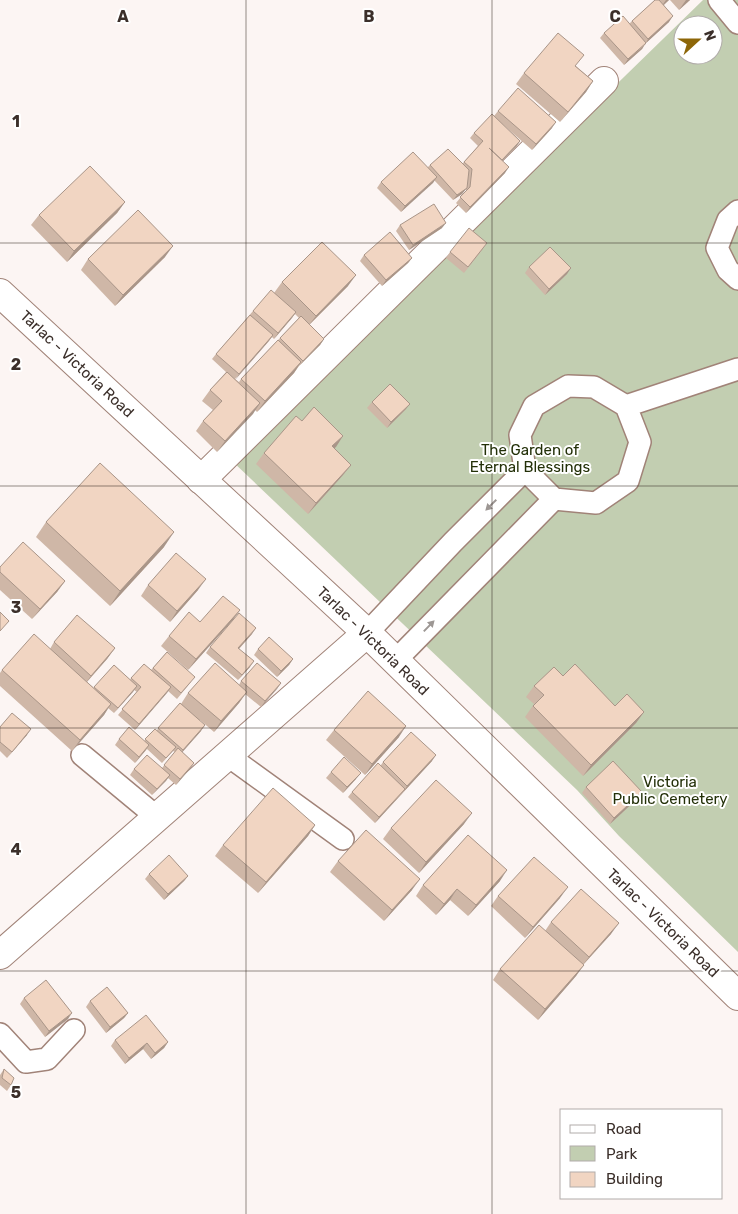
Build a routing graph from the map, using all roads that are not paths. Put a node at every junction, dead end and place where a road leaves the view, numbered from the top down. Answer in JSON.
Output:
{"nodes":[{"id":1,"x":719,"y":0,"type":"edge"},
{"id":2,"x":738,"y":23,"type":"edge"},
{"id":3,"x":604,"y":82,"type":"dead end"},
{"id":4,"x":738,"y":211,"type":"edge"},
{"id":5,"x":738,"y":279,"type":"edge"},
{"id":6,"x":0,"y":293,"type":"edge"},
{"id":7,"x":738,"y":369,"type":"edge"},
{"id":8,"x":626,"y":406,"type":"junction"},
{"id":9,"x":525,"y":470,"type":"junction"},
{"id":10,"x":201,"y":480,"type":"junction"},
{"id":11,"x":554,"y":499,"type":"junction"},
{"id":12,"x":367,"y":633,"type":"junction"},
{"id":13,"x":395,"y":661,"type":"junction"},
{"id":14,"x":226,"y":755,"type":"junction"},
{"id":15,"x":82,"y":756,"type":"edge"},
{"id":16,"x":158,"y":818,"type":"junction"},
{"id":17,"x":343,"y":839,"type":"dead end"},
{"id":18,"x":0,"y":955,"type":"edge"},
{"id":19,"x":738,"y":996,"type":"edge"},
{"id":20,"x":74,"y":1030,"type":"dead end"},
{"id":21,"x":0,"y":1034,"type":"edge"}],
"edges":[{"from":1,"to":2,"type":"lane"},
{"from":3,"to":10,"type":"street"},
{"from":4,"to":5,"type":"lane"},
{"from":6,"to":10,"type":"street","name":"Tarlac - Victoria Road"},
{"from":7,"to":8,"type":"lane"},
{"from":8,"to":9,"type":"lane"},
{"from":8,"to":11,"type":"lane"},
{"from":9,"to":11,"type":"lane"},
{"from":9,"to":12,"type":"lane","one_way":true},
{"from":10,"to":12,"type":"street","name":"Tarlac - Victoria Road"},
{"from":13,"to":11,"type":"lane","one_way":true},
{"from":12,"to":13,"type":"street","name":"Tarlac - Victoria Road"},
{"from":12,"to":14,"type":"street"},
{"from":13,"to":19,"type":"street","name":"Tarlac - Victoria Road"},
{"from":14,"to":16,"type":"street"},
{"from":14,"to":17,"type":"lane"},
{"from":15,"to":16,"type":"lane"},
{"from":16,"to":18,"type":"street"},
{"from":20,"to":21,"type":"lane"}]}
